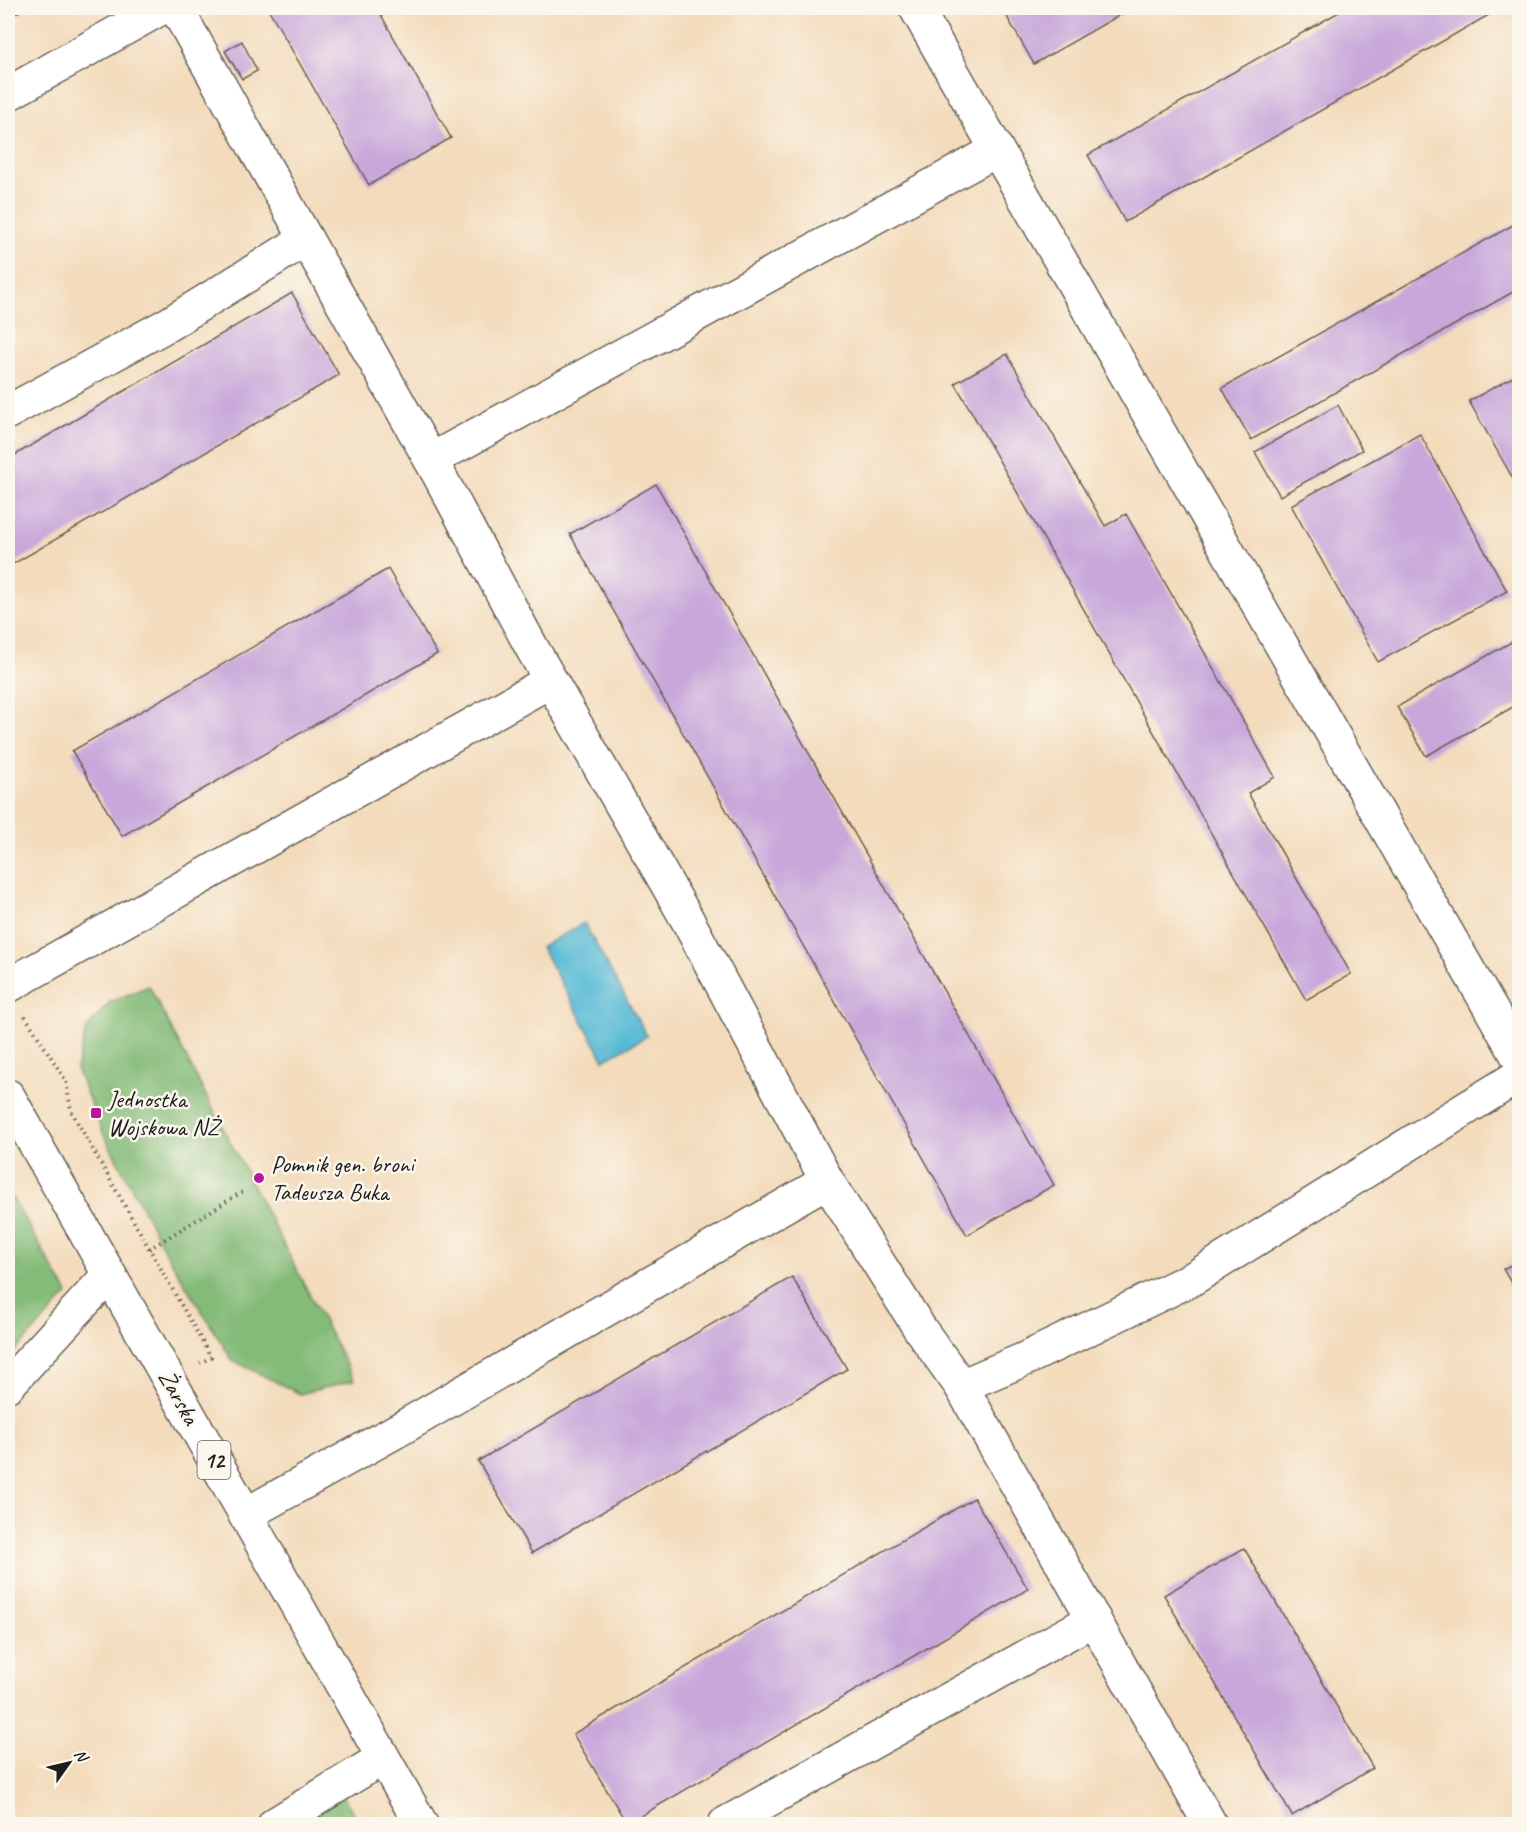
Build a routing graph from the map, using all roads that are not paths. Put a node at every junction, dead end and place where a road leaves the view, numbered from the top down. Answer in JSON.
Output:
{"nodes":[{"id":1,"x":161,"y":8,"type":"edge"},
{"id":2,"x":176,"y":8,"type":"edge"},
{"id":3,"x":916,"y":8,"type":"edge"},
{"id":4,"x":8,"y":94,"type":"edge"},
{"id":5,"x":997,"y":150,"type":"junction"},
{"id":6,"x":306,"y":239,"type":"junction"},
{"id":7,"x":8,"y":412,"type":"edge"},
{"id":8,"x":431,"y":460,"type":"junction"},
{"id":9,"x":550,"y":681,"type":"junction"},
{"id":10,"x":13,"y":996,"type":"edge"},
{"id":11,"x":1520,"y":1060,"type":"edge"},
{"id":12,"x":1520,"y":1074,"type":"edge"},
{"id":13,"x":8,"y":1095,"type":"edge"},
{"id":14,"x":827,"y":1181,"type":"junction"},
{"id":15,"x":110,"y":1275,"type":"junction"},
{"id":16,"x":8,"y":1385,"type":"edge"},
{"id":17,"x":962,"y":1386,"type":"junction"},
{"id":18,"x":245,"y":1515,"type":"junction"},
{"id":19,"x":1094,"y":1619,"type":"junction"},
{"id":20,"x":383,"y":1758,"type":"junction"},
{"id":21,"x":275,"y":1824,"type":"edge"},
{"id":22,"x":421,"y":1824,"type":"edge"},
{"id":23,"x":724,"y":1824,"type":"edge"},
{"id":24,"x":1210,"y":1824,"type":"edge"}],
"edges":[{"from":1,"to":4,"type":"main road"},
{"from":2,"to":6,"type":"main road"},
{"from":3,"to":5,"type":"main road"},
{"from":5,"to":8,"type":"main road"},
{"from":5,"to":11,"type":"main road"},
{"from":6,"to":7,"type":"main road"},
{"from":6,"to":8,"type":"main road"},
{"from":8,"to":9,"type":"main road"},
{"from":9,"to":10,"type":"main road"},
{"from":9,"to":14,"type":"main road"},
{"from":12,"to":17,"type":"main road"},
{"from":13,"to":15,"type":"main road","name":"Żarska","number":"12"},
{"from":14,"to":17,"type":"main road"},
{"from":14,"to":18,"type":"main road"},
{"from":15,"to":16,"type":"main road"},
{"from":15,"to":18,"type":"main road","name":"Żarska","number":"12"},
{"from":17,"to":19,"type":"main road"},
{"from":18,"to":20,"type":"main road","name":"Żarska","number":"12"},
{"from":19,"to":23,"type":"main road"},
{"from":19,"to":24,"type":"main road"},
{"from":20,"to":21,"type":"main road"},
{"from":20,"to":22,"type":"main road","name":"Żarska","number":"12"}]}
